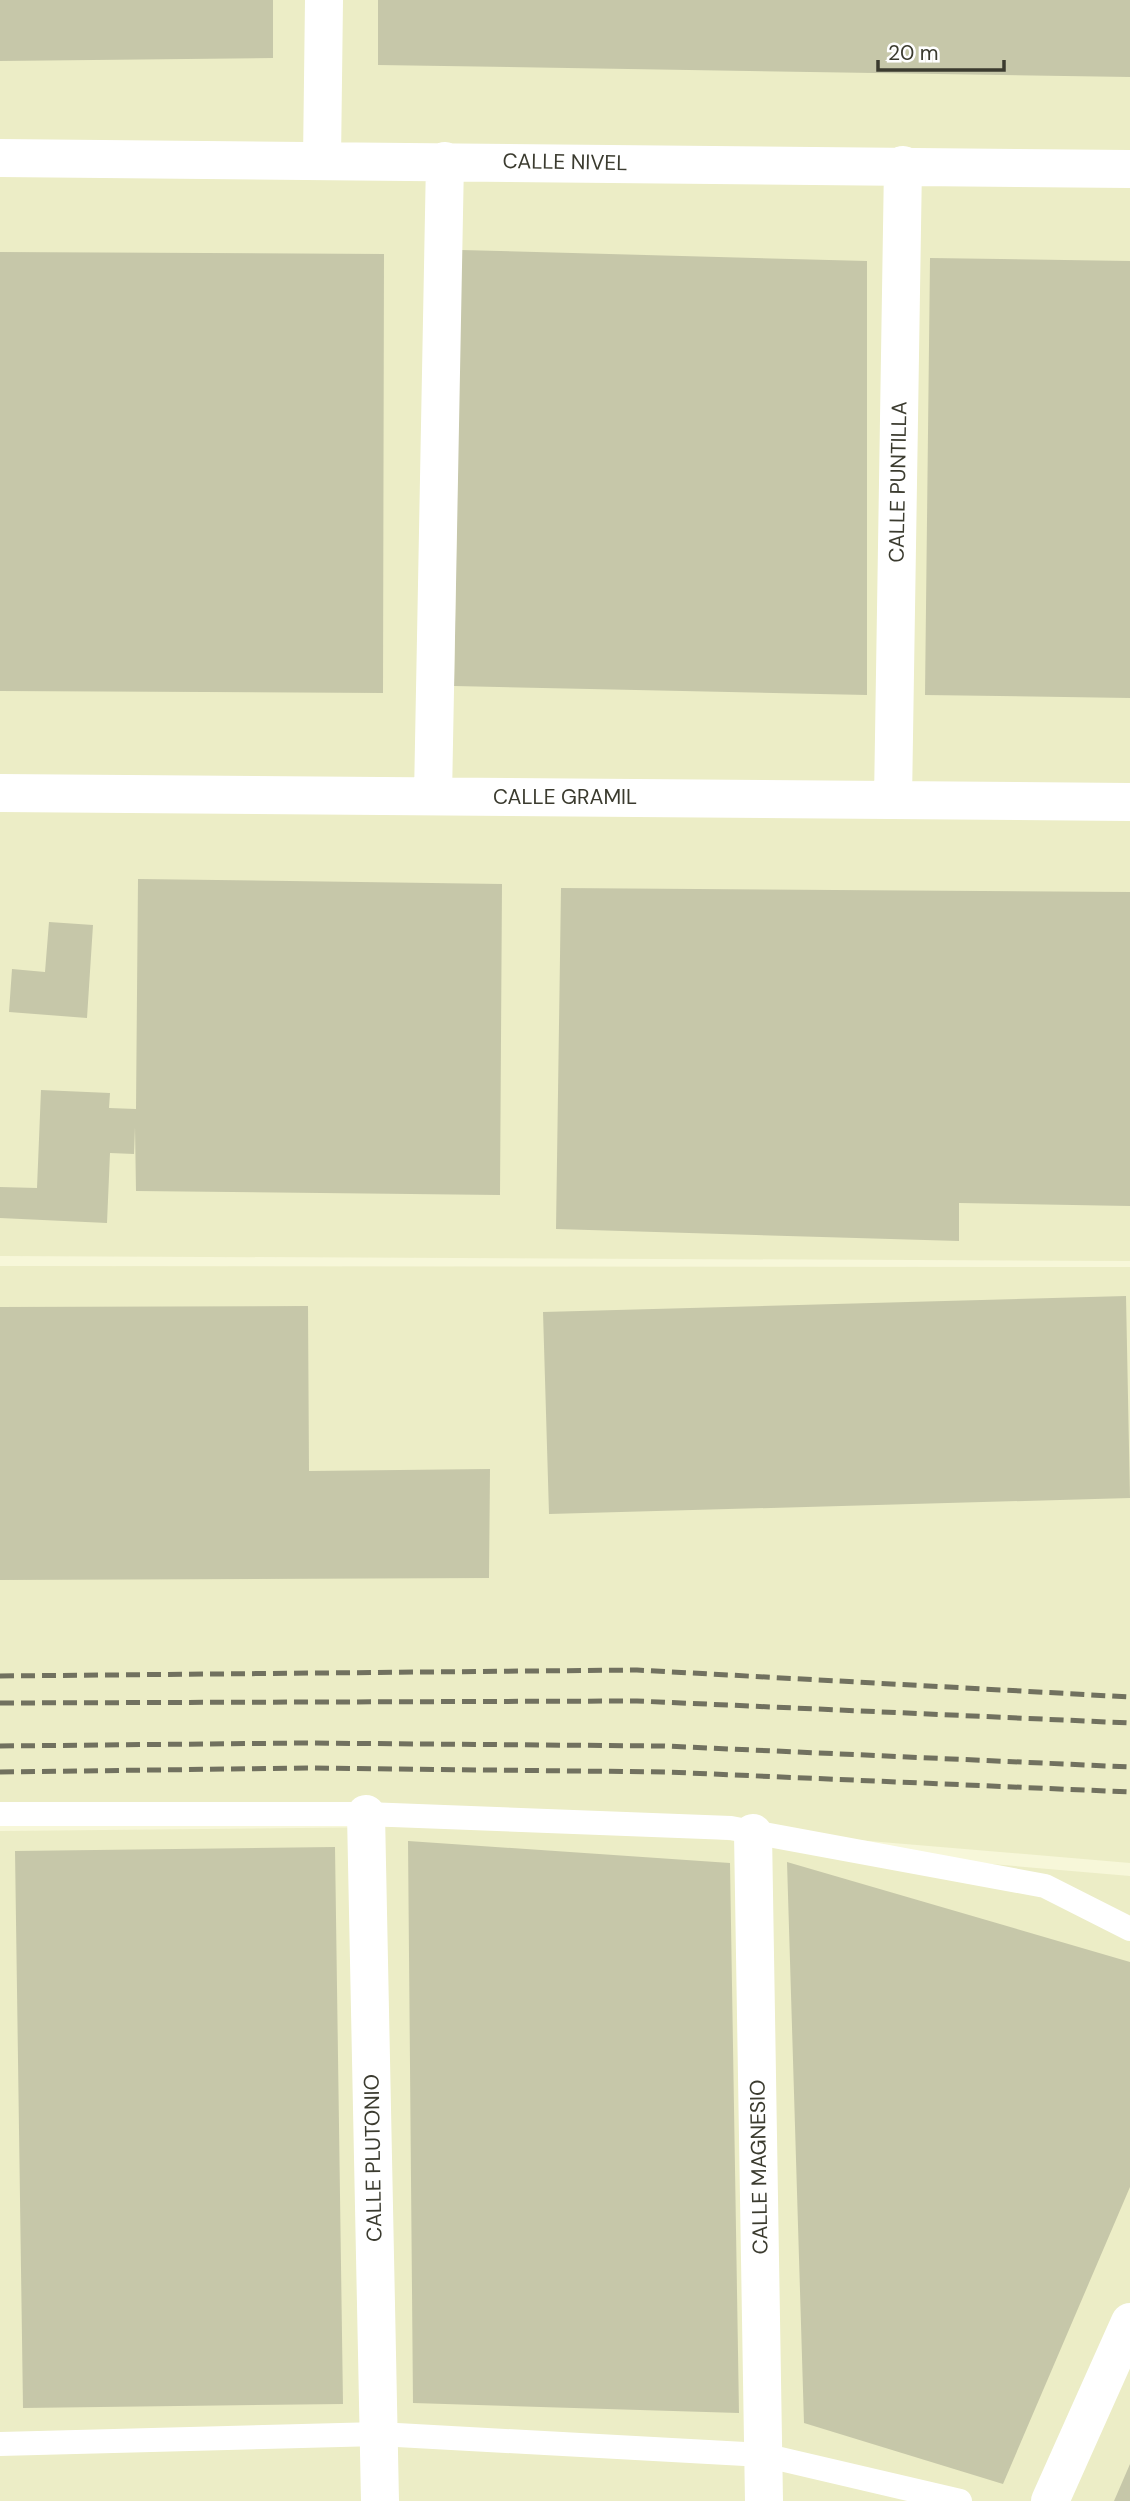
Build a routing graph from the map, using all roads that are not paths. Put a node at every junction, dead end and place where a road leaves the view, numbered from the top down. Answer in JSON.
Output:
{"nodes":[{"id":1,"x":324,"y":0,"type":"edge"},
{"id":2,"x":0,"y":158,"type":"edge"},
{"id":3,"x":322,"y":160,"type":"junction"},
{"id":4,"x":445,"y":161,"type":"junction"},
{"id":5,"x":903,"y":165,"type":"junction"},
{"id":6,"x":1130,"y":169,"type":"edge"},
{"id":7,"x":0,"y":793,"type":"edge"},
{"id":8,"x":433,"y":796,"type":"junction"},
{"id":9,"x":892,"y":800,"type":"junction"},
{"id":10,"x":1130,"y":802,"type":"edge"},
{"id":11,"x":0,"y":1814,"type":"edge"},
{"id":12,"x":366,"y":1814,"type":"junction"},
{"id":13,"x":754,"y":1833,"type":"junction"},
{"id":14,"x":1130,"y":1928,"type":"edge"},
{"id":15,"x":1130,"y":2322,"type":"edge"},
{"id":16,"x":379,"y":2434,"type":"junction"},
{"id":17,"x":0,"y":2444,"type":"edge"},
{"id":18,"x":764,"y":2455,"type":"junction"},
{"id":19,"x":380,"y":2501,"type":"edge"},
{"id":20,"x":764,"y":2501,"type":"edge"},
{"id":21,"x":960,"y":2501,"type":"edge"},
{"id":22,"x":1050,"y":2501,"type":"edge"}],
"edges":[{"from":1,"to":3,"type":"street"},
{"from":2,"to":3,"type":"street","name":"CALLE NIVEL"},
{"from":3,"to":4,"type":"street","name":"CALLE NIVEL"},
{"from":4,"to":5,"type":"street","name":"CALLE NIVEL"},
{"from":4,"to":8,"type":"street"},
{"from":5,"to":6,"type":"street","name":"CALLE NIVEL"},
{"from":5,"to":9,"type":"street","name":"CALLE PUNTILLA"},
{"from":7,"to":8,"type":"street","name":"CALLE GRAMIL"},
{"from":8,"to":9,"type":"street","name":"CALLE GRAMIL"},
{"from":9,"to":10,"type":"street","name":"CALLE GRAMIL"},
{"from":11,"to":12,"type":"lane"},
{"from":12,"to":13,"type":"lane"},
{"from":12,"to":16,"type":"street","name":"CALLE PLUTONIO"},
{"from":13,"to":14,"type":"lane"},
{"from":13,"to":18,"type":"street","name":"CALLE MAGNESIO"},
{"from":15,"to":22,"type":"street"},
{"from":16,"to":17,"type":"lane"},
{"from":16,"to":18,"type":"lane"},
{"from":16,"to":19,"type":"street","name":"CALLE PLUTONIO"},
{"from":18,"to":20,"type":"street","name":"CALLE MAGNESIO"},
{"from":18,"to":21,"type":"lane"}]}
